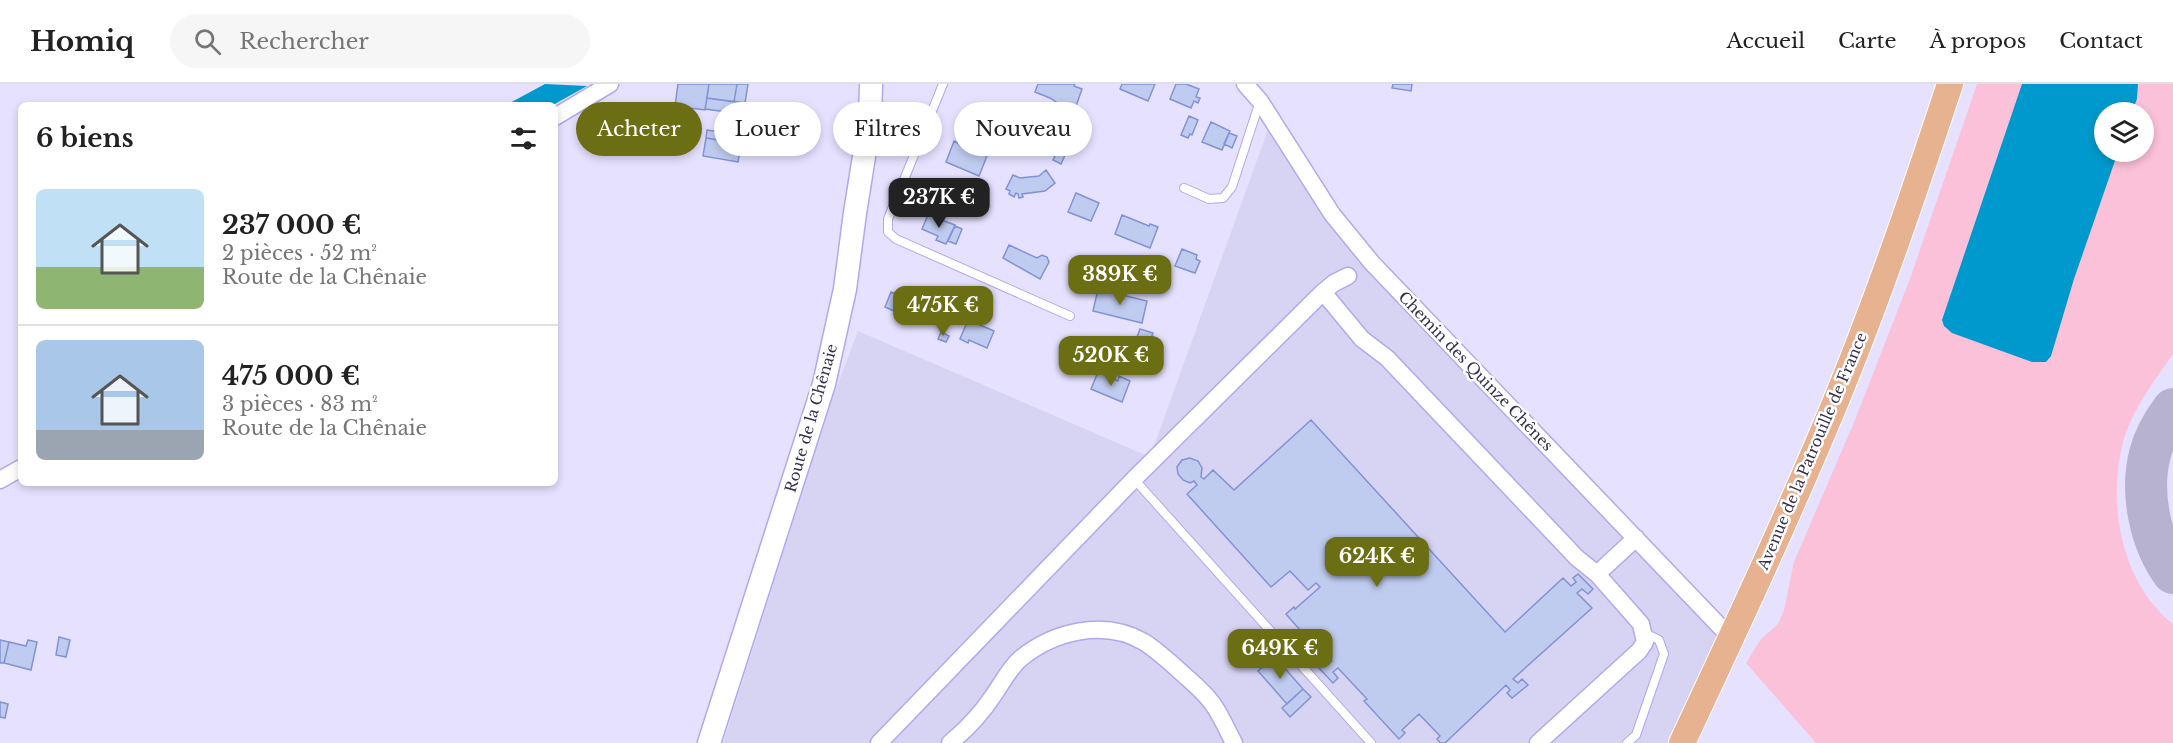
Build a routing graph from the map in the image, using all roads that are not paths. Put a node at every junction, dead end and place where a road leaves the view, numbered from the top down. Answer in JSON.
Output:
{"nodes":[{"id":1,"x":610,"y":84,"type":"edge"},
{"id":2,"x":871,"y":84,"type":"edge"},
{"id":3,"x":943,"y":84,"type":"edge"},
{"id":4,"x":1245,"y":84,"type":"edge"},
{"id":5,"x":1950,"y":84,"type":"edge"},
{"id":6,"x":1260,"y":101,"type":"junction"},
{"id":7,"x":558,"y":115,"type":"edge"},
{"id":8,"x":1184,"y":188,"type":"dead end"},
{"id":9,"x":1348,"y":276,"type":"dead end"},
{"id":10,"x":1323,"y":292,"type":"junction"},
{"id":11,"x":1070,"y":316,"type":"dead end"},
{"id":12,"x":18,"y":470,"type":"edge"},
{"id":13,"x":1134,"y":479,"type":"junction"},
{"id":14,"x":0,"y":480,"type":"edge"},
{"id":15,"x":1636,"y":538,"type":"junction"},
{"id":16,"x":1597,"y":574,"type":"junction"},
{"id":17,"x":1643,"y":632,"type":"junction"},
{"id":18,"x":1731,"y":638,"type":"junction"},
{"id":19,"x":709,"y":743,"type":"edge"},
{"id":20,"x":879,"y":743,"type":"edge"},
{"id":21,"x":950,"y":743,"type":"edge"},
{"id":22,"x":1234,"y":743,"type":"edge"},
{"id":23,"x":1371,"y":743,"type":"edge"},
{"id":24,"x":1538,"y":743,"type":"edge"},
{"id":25,"x":1626,"y":743,"type":"edge"},
{"id":26,"x":1682,"y":743,"type":"edge"}],
"edges":[{"from":1,"to":7,"type":"street"},
{"from":2,"to":19,"type":"street","name":"Route de la Chênaie"},
{"from":3,"to":11,"type":"lane"},
{"from":4,"to":6,"type":"street","name":"Chemin des Quinze Chênes"},
{"from":5,"to":18,"type":"main road","name":"Avenue de la Patrouille de France"},
{"from":6,"to":8,"type":"lane"},
{"from":6,"to":15,"type":"street","name":"Chemin des Quinze Chênes"},
{"from":9,"to":10,"type":"street"},
{"from":10,"to":13,"type":"street"},
{"from":10,"to":16,"type":"street"},
{"from":12,"to":14,"type":"street"},
{"from":13,"to":20,"type":"street"},
{"from":13,"to":23,"type":"lane"},
{"from":15,"to":16,"type":"street"},
{"from":15,"to":18,"type":"street","name":"Chemin des Quinze Chênes"},
{"from":16,"to":17,"type":"street"},
{"from":17,"to":24,"type":"street"},
{"from":17,"to":25,"type":"lane"},
{"from":18,"to":26,"type":"main road","name":"Avenue de la Patrouille de France"},
{"from":21,"to":22,"type":"street"}]}
